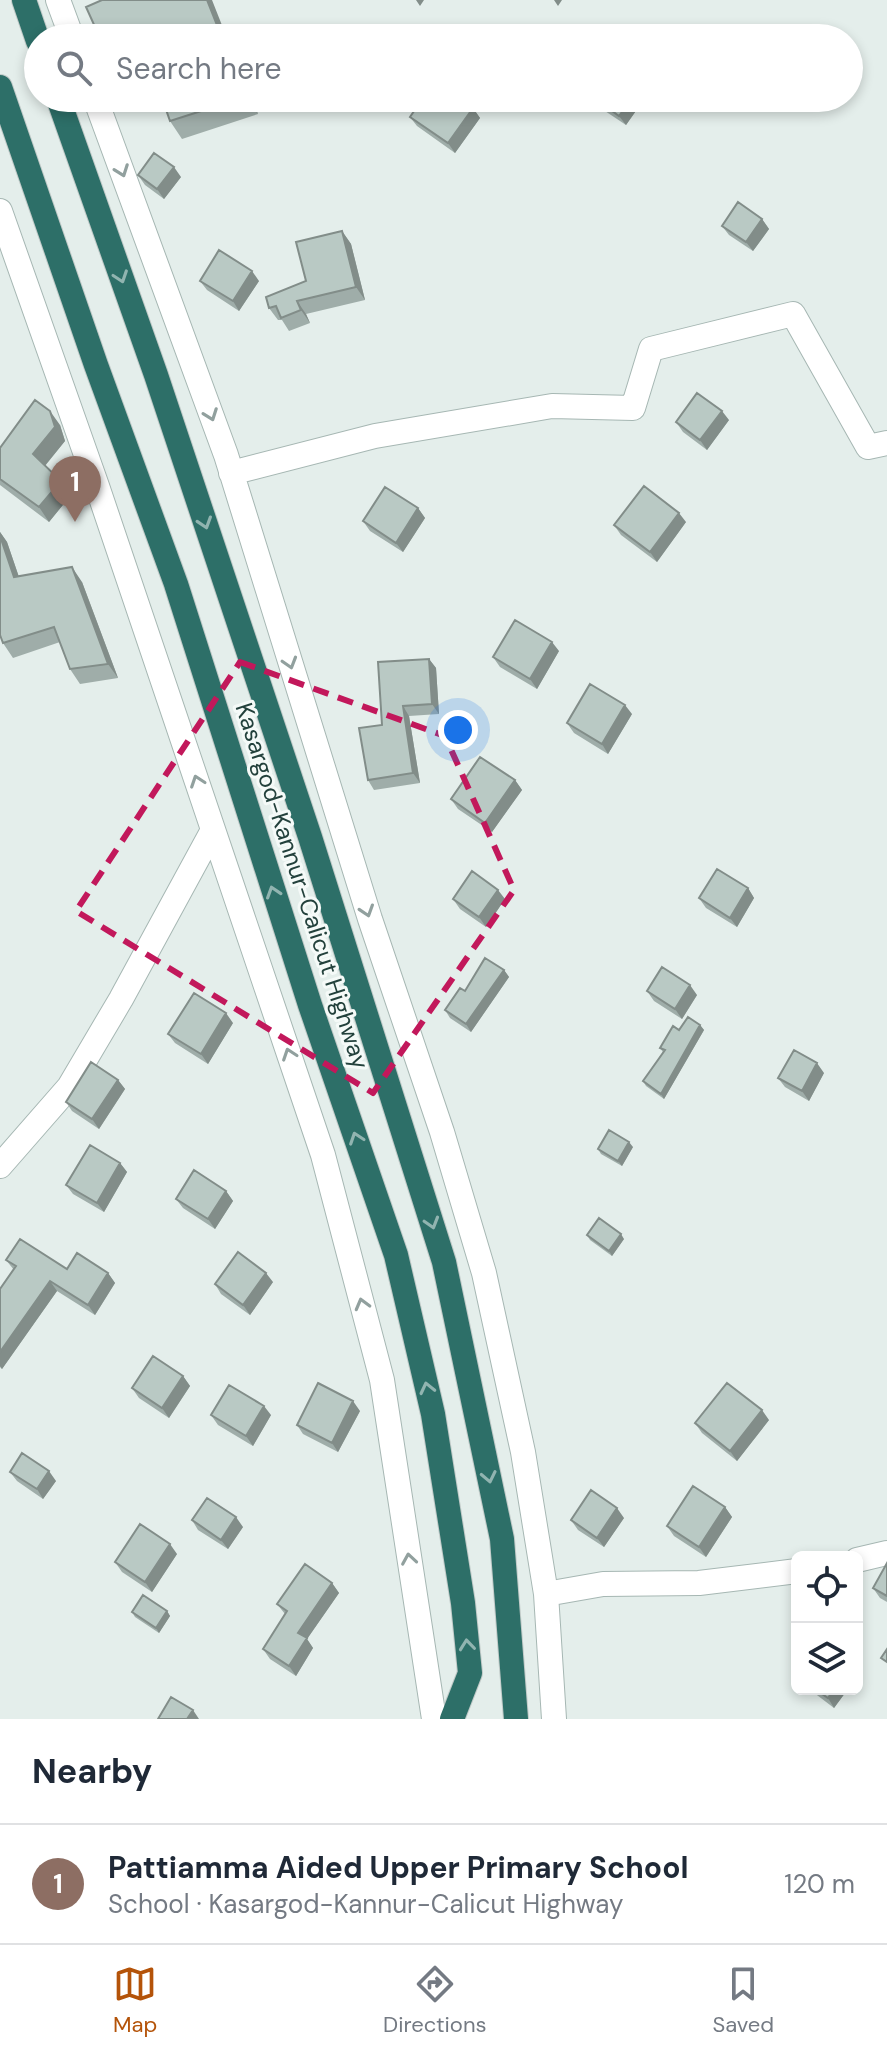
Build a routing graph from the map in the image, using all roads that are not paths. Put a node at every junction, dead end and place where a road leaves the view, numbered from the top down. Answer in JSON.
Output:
{"nodes":[{"id":1,"x":24,"y":0,"type":"edge"},
{"id":2,"x":58,"y":0,"type":"edge"},
{"id":3,"x":32,"y":24,"type":"edge"},
{"id":4,"x":67,"y":24,"type":"edge"},
{"id":5,"x":0,"y":87,"type":"edge"},
{"id":6,"x":63,"y":112,"type":"edge"},
{"id":7,"x":100,"y":112,"type":"edge"},
{"id":8,"x":0,"y":211,"type":"edge"},
{"id":9,"x":887,"y":443,"type":"edge"},
{"id":10,"x":231,"y":473,"type":"junction"},
{"id":11,"x":213,"y":830,"type":"junction"},
{"id":12,"x":0,"y":1166,"type":"edge"},
{"id":13,"x":887,"y":1553,"type":"edge"},
{"id":14,"x":863,"y":1559,"type":"edge"},
{"id":15,"x":791,"y":1572,"type":"edge"},
{"id":16,"x":546,"y":1594,"type":"junction"},
{"id":17,"x":434,"y":1719,"type":"edge"},
{"id":18,"x":452,"y":1719,"type":"edge"},
{"id":19,"x":516,"y":1719,"type":"edge"},
{"id":20,"x":554,"y":1719,"type":"edge"}],
"edges":[{"from":1,"to":3,"type":"highway"},
{"from":2,"to":4,"type":"street"},
{"from":18,"to":5,"type":"highway","name":"Kasargod-Kannur-Calicut Highway","one_way":true},
{"from":6,"to":19,"type":"highway","name":"Kasargod-Kannur-Calicut Highway","one_way":true},
{"from":7,"to":10,"type":"street","one_way":true},
{"from":11,"to":8,"type":"street","one_way":true},
{"from":9,"to":10,"type":"street"},
{"from":10,"to":16,"type":"street","one_way":true},
{"from":11,"to":12,"type":"street"},
{"from":17,"to":11,"type":"street","one_way":true},
{"from":13,"to":14,"type":"street"},
{"from":15,"to":16,"type":"street"},
{"from":16,"to":20,"type":"street"}]}
